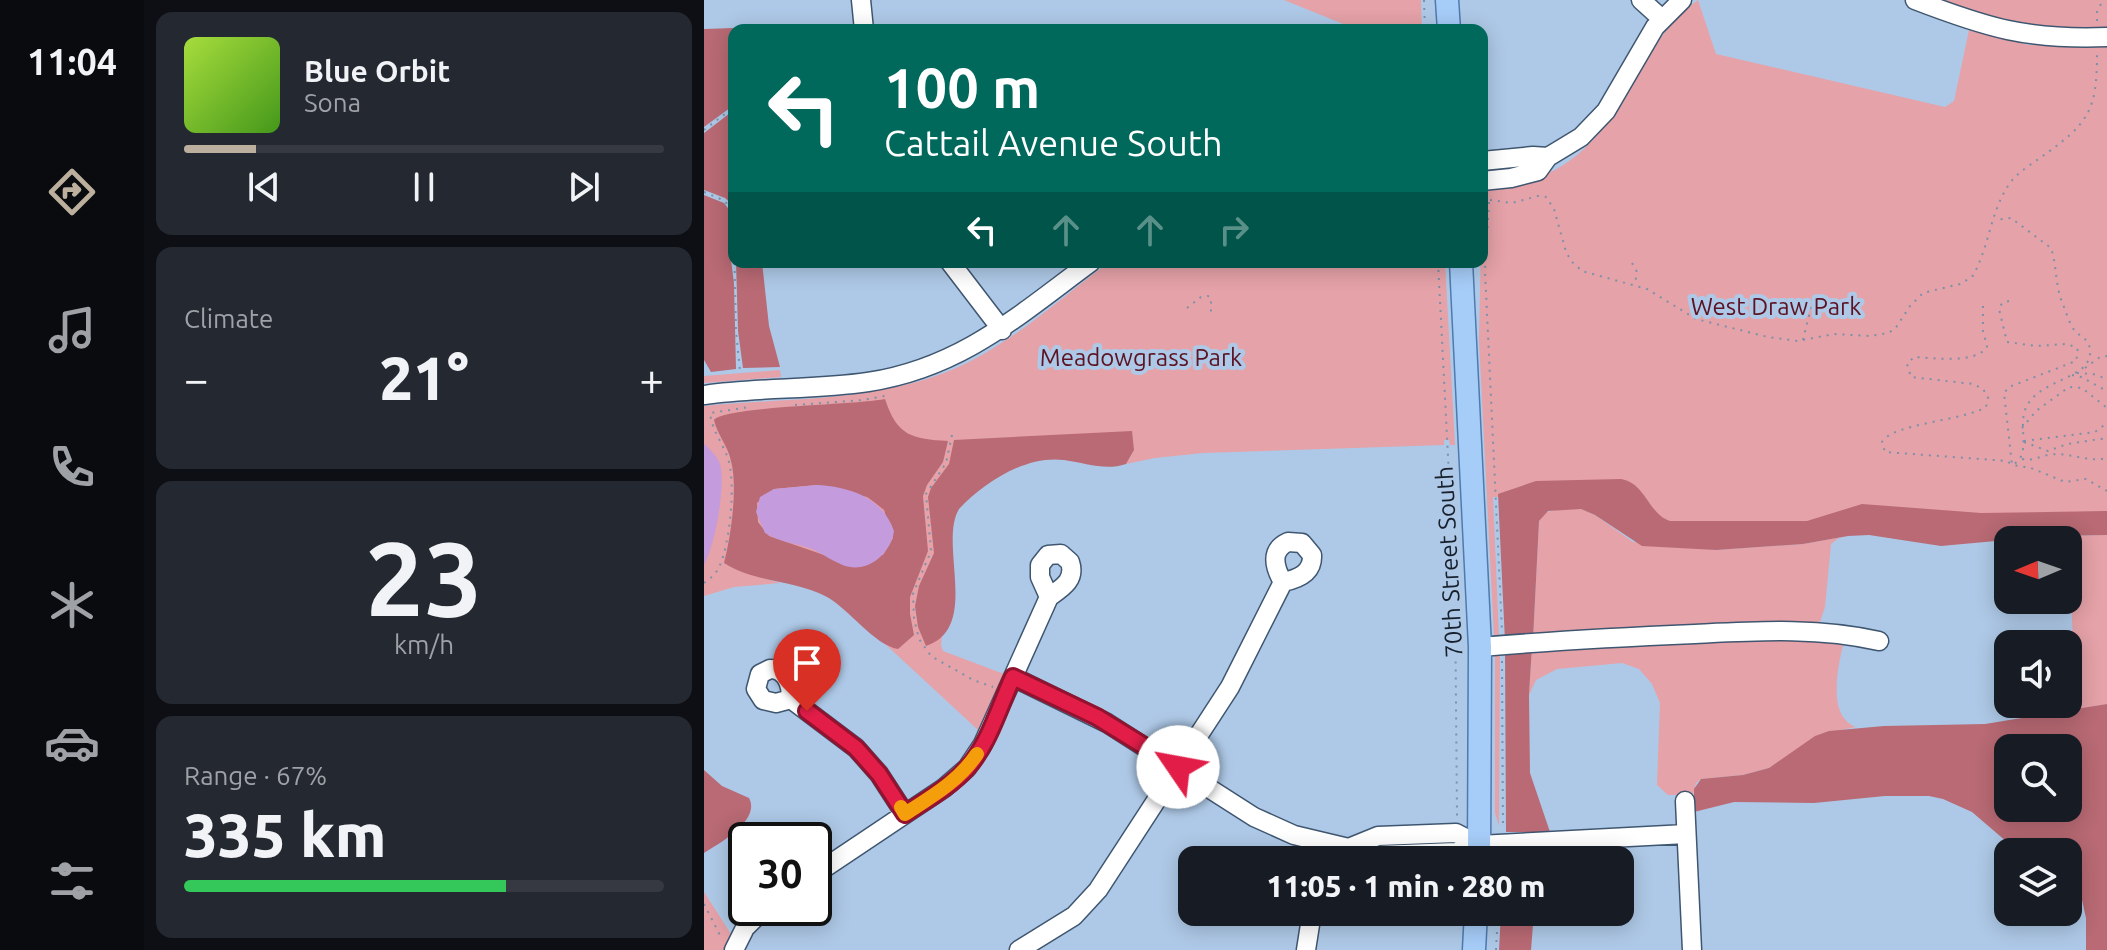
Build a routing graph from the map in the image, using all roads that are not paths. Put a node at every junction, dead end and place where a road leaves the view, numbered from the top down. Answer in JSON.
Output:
{"nodes":[{"id":1,"x":861,"y":0,"type":"edge"},
{"id":2,"x":1447,"y":0,"type":"edge"},
{"id":3,"x":1641,"y":0,"type":"edge"},
{"id":4,"x":1682,"y":0,"type":"edge"},
{"id":5,"x":1915,"y":0,"type":"edge"},
{"id":6,"x":1662,"y":19,"type":"junction"},
{"id":7,"x":863,"y":24,"type":"edge"},
{"id":8,"x":1449,"y":24,"type":"edge"},
{"id":9,"x":2100,"y":37,"type":"edge"},
{"id":10,"x":1548,"y":157,"type":"junction"},
{"id":11,"x":1488,"y":160,"type":"edge"},
{"id":12,"x":1488,"y":180,"type":"edge"},
{"id":13,"x":955,"y":268,"type":"edge"},
{"id":14,"x":1083,"y":268,"type":"edge"},
{"id":15,"x":1461,"y":268,"type":"edge"},
{"id":16,"x":1002,"y":330,"type":"junction"},
{"id":17,"x":707,"y":404,"type":"edge"},
{"id":18,"x":1283,"y":582,"type":"dead end"},
{"id":19,"x":1049,"y":597,"type":"dead end"},
{"id":20,"x":1879,"y":641,"type":"dead end"},
{"id":21,"x":1491,"y":646,"type":"junction"},
{"id":22,"x":1013,"y":677,"type":"junction"},
{"id":23,"x":791,"y":699,"type":"dead end"},
{"id":24,"x":1178,"y":767,"type":"junction"},
{"id":25,"x":1685,"y":801,"type":"dead end"},
{"id":26,"x":905,"y":814,"type":"junction"},
{"id":27,"x":1686,"y":834,"type":"junction"},
{"id":28,"x":1312,"y":846,"type":"edge"},
{"id":29,"x":1353,"y":846,"type":"edge"},
{"id":30,"x":1472,"y":846,"type":"edge"},
{"id":31,"x":1479,"y":846,"type":"edge"},
{"id":32,"x":1548,"y":846,"type":"edge"},
{"id":33,"x":832,"y":863,"type":"edge"},
{"id":34,"x":747,"y":926,"type":"edge"},
{"id":35,"x":1310,"y":926,"type":"edge"},
{"id":36,"x":1475,"y":926,"type":"edge"},
{"id":37,"x":728,"y":947,"type":"edge"},
{"id":38,"x":1019,"y":950,"type":"edge"},
{"id":39,"x":1306,"y":950,"type":"edge"},
{"id":40,"x":1474,"y":950,"type":"edge"},
{"id":41,"x":1692,"y":950,"type":"edge"}],
"edges":[{"from":1,"to":7,"type":"street"},
{"from":2,"to":8,"type":"main road"},
{"from":3,"to":6,"type":"street"},
{"from":4,"to":6,"type":"street"},
{"from":5,"to":9,"type":"street"},
{"from":6,"to":10,"type":"street"},
{"from":10,"to":11,"type":"street"},
{"from":10,"to":12,"type":"street"},
{"from":13,"to":16,"type":"street"},
{"from":14,"to":16,"type":"street"},
{"from":15,"to":21,"type":"main road","name":"70th Street South"},
{"from":16,"to":17,"type":"street"},
{"from":18,"to":24,"type":"street"},
{"from":19,"to":22,"type":"street"},
{"from":20,"to":21,"type":"street"},
{"from":21,"to":31,"type":"main road","name":"70th Street South"},
{"from":22,"to":24,"type":"street"},
{"from":22,"to":26,"type":"street"},
{"from":23,"to":26,"type":"street"},
{"from":24,"to":28,"type":"street"},
{"from":24,"to":38,"type":"street"},
{"from":25,"to":27,"type":"street"},
{"from":26,"to":33,"type":"street"},
{"from":27,"to":32,"type":"street"},
{"from":27,"to":41,"type":"street"},
{"from":29,"to":30,"type":"street"},
{"from":34,"to":37,"type":"street"},
{"from":35,"to":39,"type":"street"},
{"from":36,"to":40,"type":"main road"}]}
